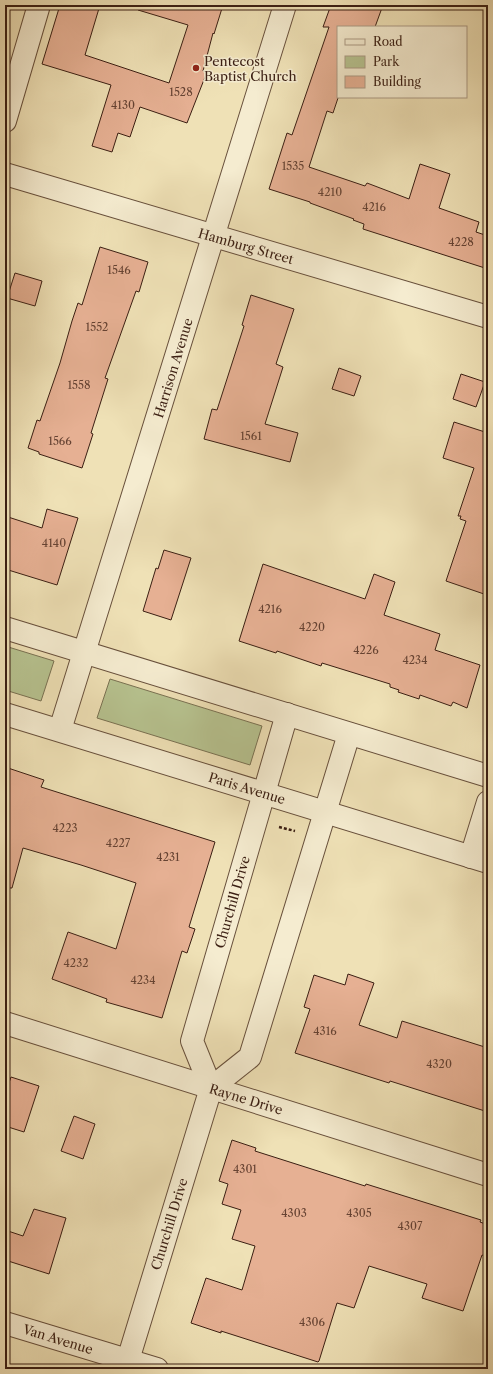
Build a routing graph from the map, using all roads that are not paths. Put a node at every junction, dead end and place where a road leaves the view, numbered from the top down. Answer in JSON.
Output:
{"nodes":[{"id":1,"x":40,"y":5,"type":"edge"},
{"id":2,"x":285,"y":5,"type":"edge"},
{"id":3,"x":5,"y":121,"type":"edge"},
{"id":4,"x":5,"y":174,"type":"edge"},
{"id":5,"x":214,"y":236,"type":"junction"},
{"id":6,"x":488,"y":318,"type":"edge"},
{"id":7,"x":5,"y":628,"type":"edge"},
{"id":8,"x":83,"y":652,"type":"junction"},
{"id":9,"x":5,"y":714,"type":"edge"},
{"id":10,"x":287,"y":714,"type":"junction"},
{"id":11,"x":60,"y":730,"type":"junction"},
{"id":12,"x":349,"y":734,"type":"junction"},
{"id":13,"x":488,"y":776,"type":"edge"},
{"id":14,"x":263,"y":793,"type":"junction"},
{"id":15,"x":488,"y":802,"type":"edge"},
{"id":16,"x":326,"y":812,"type":"junction"},
{"id":17,"x":479,"y":860,"type":"edge"},
{"id":18,"x":5,"y":1023,"type":"edge"},
{"id":19,"x":211,"y":1088,"type":"junction"},
{"id":20,"x":488,"y":1174,"type":"edge"},
{"id":21,"x":5,"y":1322,"type":"edge"},
{"id":22,"x":128,"y":1360,"type":"junction"},
{"id":23,"x":157,"y":1369,"type":"edge"}],
"edges":[{"from":1,"to":3,"type":"street"},
{"from":2,"to":5,"type":"street","name":"Harrison Avenue"},
{"from":4,"to":5,"type":"street","name":"Hamburg Street"},
{"from":5,"to":6,"type":"street","name":"Hamburg Street"},
{"from":5,"to":8,"type":"street","name":"Harrison Avenue"},
{"from":7,"to":8,"type":"street"},
{"from":8,"to":10,"type":"street"},
{"from":8,"to":11,"type":"street","name":"Harrison Avenue"},
{"from":9,"to":11,"type":"street","name":"Paris Avenue"},
{"from":10,"to":12,"type":"street"},
{"from":10,"to":14,"type":"street","name":"Churchill Drive"},
{"from":11,"to":14,"type":"street","name":"Paris Avenue"},
{"from":12,"to":13,"type":"street"},
{"from":12,"to":16,"type":"street"},
{"from":14,"to":16,"type":"street","name":"Paris Avenue"},
{"from":14,"to":19,"type":"street","name":"Churchill Drive"},
{"from":15,"to":17,"type":"street"},
{"from":16,"to":17,"type":"street","name":"Paris Avenue"},
{"from":16,"to":19,"type":"street"},
{"from":18,"to":19,"type":"street","name":"Rayne Drive"},
{"from":19,"to":20,"type":"street","name":"Rayne Drive"},
{"from":19,"to":22,"type":"street","name":"Churchill Drive"},
{"from":21,"to":22,"type":"street","name":"Van Avenue"},
{"from":22,"to":23,"type":"street","name":"Van Avenue"}]}
